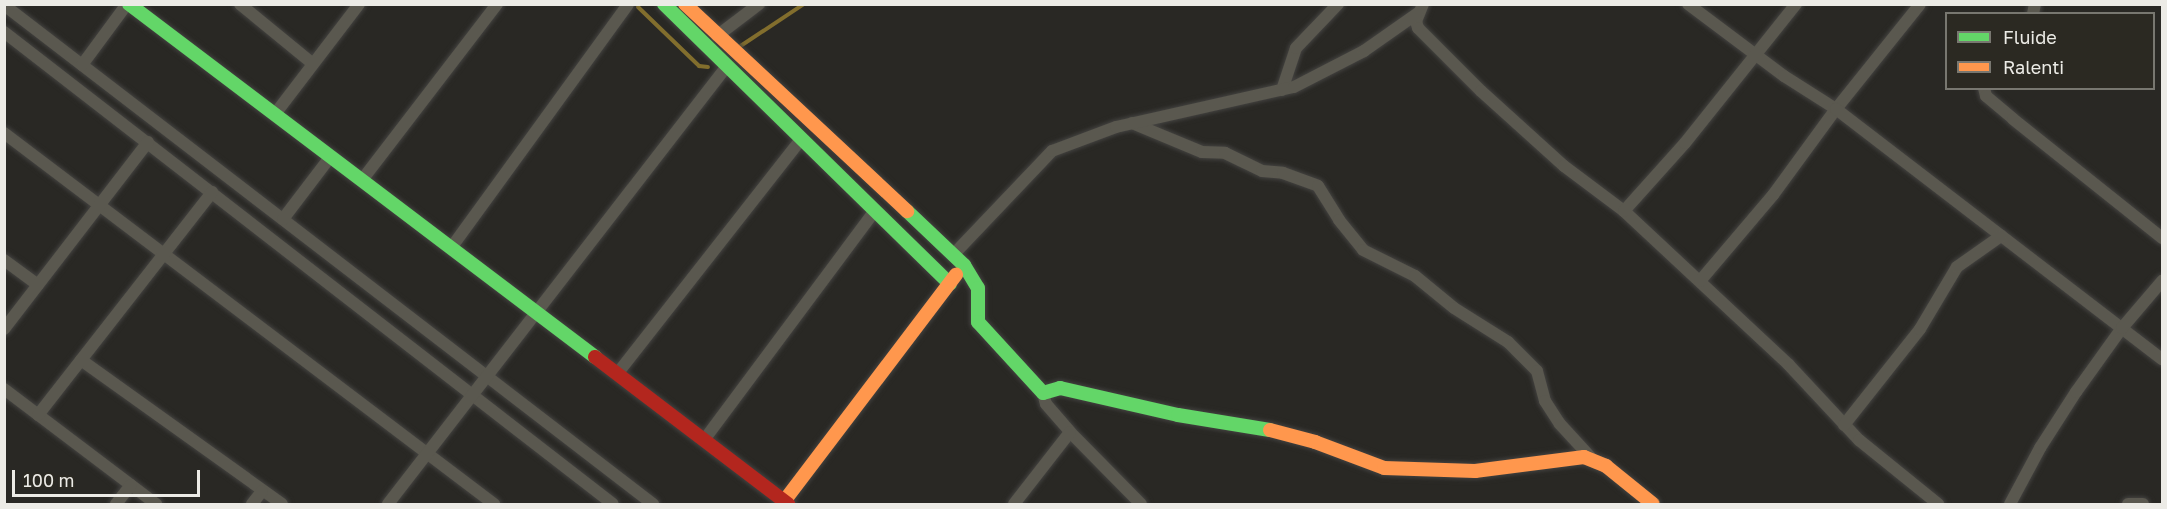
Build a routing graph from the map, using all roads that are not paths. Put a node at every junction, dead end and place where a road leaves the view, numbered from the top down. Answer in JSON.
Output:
{"nodes":[{"id":1,"x":128,"y":4,"type":"edge"},
{"id":2,"x":240,"y":4,"type":"edge"},
{"id":3,"x":359,"y":4,"type":"edge"},
{"id":4,"x":497,"y":4,"type":"edge"},
{"id":5,"x":628,"y":4,"type":"edge"},
{"id":6,"x":664,"y":4,"type":"edge"},
{"id":7,"x":685,"y":4,"type":"edge"},
{"id":8,"x":759,"y":4,"type":"edge"},
{"id":9,"x":1338,"y":4,"type":"edge"},
{"id":10,"x":1689,"y":4,"type":"edge"},
{"id":11,"x":1796,"y":4,"type":"edge"},
{"id":12,"x":1920,"y":4,"type":"edge"},
{"id":13,"x":4,"y":5,"type":"edge"},
{"id":14,"x":1420,"y":9,"type":"edge"},
{"id":15,"x":4,"y":32,"type":"edge"},
{"id":16,"x":717,"y":36,"type":"junction"},
{"id":17,"x":1757,"y":56,"type":"junction"},
{"id":18,"x":313,"y":64,"type":"junction"},
{"id":19,"x":82,"y":65,"type":"junction"},
{"id":20,"x":726,"y":66,"type":"junction"},
{"id":21,"x":1282,"y":90,"type":"junction"},
{"id":22,"x":1984,"y":90,"type":"edge"},
{"id":23,"x":1836,"y":110,"type":"junction"},
{"id":24,"x":275,"y":114,"type":"junction"},
{"id":25,"x":1132,"y":123,"type":"junction"},
{"id":26,"x":4,"y":133,"type":"edge"},
{"id":27,"x":801,"y":139,"type":"junction"},
{"id":28,"x":148,"y":142,"type":"junction"},
{"id":29,"x":331,"y":156,"type":"junction"},
{"id":30,"x":362,"y":180,"type":"junction"},
{"id":31,"x":212,"y":192,"type":"junction"},
{"id":32,"x":99,"y":204,"type":"junction"},
{"id":33,"x":875,"y":211,"type":"junction"},
{"id":34,"x":1624,"y":211,"type":"junction"},
{"id":35,"x":283,"y":219,"type":"junction"},
{"id":36,"x":2001,"y":236,"type":"junction"},
{"id":37,"x":2163,"y":238,"type":"edge"},
{"id":38,"x":451,"y":248,"type":"junction"},
{"id":39,"x":164,"y":253,"type":"junction"},
{"id":40,"x":953,"y":255,"type":"junction"},
{"id":41,"x":4,"y":260,"type":"edge"},
{"id":42,"x":964,"y":265,"type":"junction"},
{"id":43,"x":1700,"y":281,"type":"junction"},
{"id":44,"x":2163,"y":281,"type":"edge"},
{"id":45,"x":950,"y":284,"type":"junction"},
{"id":46,"x":38,"y":285,"type":"junction"},
{"id":47,"x":535,"y":312,"type":"junction"},
{"id":48,"x":2122,"y":328,"type":"junction"},
{"id":49,"x":4,"y":329,"type":"edge"},
{"id":50,"x":2163,"y":359,"type":"edge"},
{"id":51,"x":81,"y":360,"type":"junction"},
{"id":52,"x":617,"y":375,"type":"junction"},
{"id":53,"x":486,"y":377,"type":"junction"},
{"id":54,"x":4,"y":389,"type":"edge"},
{"id":55,"x":1043,"y":393,"type":"junction"},
{"id":56,"x":472,"y":395,"type":"junction"},
{"id":57,"x":38,"y":415,"type":"junction"},
{"id":58,"x":1844,"y":425,"type":"junction"},
{"id":59,"x":1070,"y":432,"type":"junction"},
{"id":60,"x":704,"y":440,"type":"junction"},
{"id":61,"x":427,"y":454,"type":"junction"},
{"id":62,"x":1593,"y":460,"type":"junction"},
{"id":63,"x":131,"y":485,"type":"junction"},
{"id":64,"x":262,"y":491,"type":"junction"},
{"id":65,"x":785,"y":503,"type":"edge"},
{"id":66,"x":2016,"y":503,"type":"edge"},
{"id":67,"x":116,"y":504,"type":"edge"},
{"id":68,"x":156,"y":504,"type":"edge"},
{"id":69,"x":252,"y":504,"type":"edge"},
{"id":70,"x":282,"y":504,"type":"edge"},
{"id":71,"x":388,"y":504,"type":"edge"},
{"id":72,"x":494,"y":504,"type":"edge"},
{"id":73,"x":613,"y":504,"type":"edge"},
{"id":74,"x":653,"y":504,"type":"edge"},
{"id":75,"x":1014,"y":504,"type":"edge"},
{"id":76,"x":1141,"y":504,"type":"edge"},
{"id":77,"x":1653,"y":504,"type":"edge"},
{"id":78,"x":1938,"y":504,"type":"edge"},
{"id":79,"x":2128,"y":504,"type":"edge"},
{"id":80,"x":2143,"y":504,"type":"edge"}],
"edges":[{"from":1,"to":19,"type":"street"},
{"from":1,"to":24,"type":"street"},
{"from":2,"to":18,"type":"street"},
{"from":3,"to":18,"type":"street"},
{"from":4,"to":30,"type":"street"},
{"from":5,"to":38,"type":"street"},
{"from":6,"to":20,"type":"street"},
{"from":7,"to":16,"type":"street"},
{"from":8,"to":16,"type":"street"},
{"from":9,"to":21,"type":"street"},
{"from":10,"to":17,"type":"street"},
{"from":11,"to":17,"type":"street"},
{"from":12,"to":23,"type":"street"},
{"from":13,"to":19,"type":"street"},
{"from":14,"to":21,"type":"street"},
{"from":14,"to":34,"type":"street"},
{"from":15,"to":28,"type":"street"},
{"from":16,"to":40,"type":"street"},
{"from":17,"to":23,"type":"street"},
{"from":17,"to":34,"type":"street"},
{"from":18,"to":24,"type":"street"},
{"from":19,"to":35,"type":"street"},
{"from":20,"to":27,"type":"street"},
{"from":20,"to":47,"type":"street"},
{"from":21,"to":25,"type":"street"},
{"from":22,"to":37,"type":"street"},
{"from":23,"to":36,"type":"street"},
{"from":23,"to":43,"type":"street"},
{"from":24,"to":29,"type":"street"},
{"from":25,"to":40,"type":"street"},
{"from":25,"to":62,"type":"street"},
{"from":26,"to":32,"type":"street"},
{"from":27,"to":33,"type":"street"},
{"from":27,"to":52,"type":"street"},
{"from":28,"to":31,"type":"street"},
{"from":28,"to":32,"type":"street"},
{"from":29,"to":30,"type":"street"},
{"from":29,"to":35,"type":"street"},
{"from":30,"to":38,"type":"street"},
{"from":31,"to":39,"type":"street"},
{"from":31,"to":56,"type":"street"},
{"from":32,"to":39,"type":"street"},
{"from":32,"to":46,"type":"street"},
{"from":33,"to":45,"type":"street"},
{"from":33,"to":60,"type":"street"},
{"from":34,"to":43,"type":"street"},
{"from":35,"to":53,"type":"street"},
{"from":36,"to":48,"type":"street"},
{"from":36,"to":58,"type":"street"},
{"from":38,"to":47,"type":"street"},
{"from":39,"to":51,"type":"street"},
{"from":39,"to":61,"type":"street"},
{"from":40,"to":42,"type":"street"},
{"from":41,"to":46,"type":"street"},
{"from":42,"to":45,"type":"street"},
{"from":42,"to":55,"type":"street"},
{"from":43,"to":58,"type":"street"},
{"from":44,"to":48,"type":"street"},
{"from":45,"to":65,"type":"street"},
{"from":46,"to":49,"type":"street"},
{"from":47,"to":52,"type":"street"},
{"from":47,"to":53,"type":"street"},
{"from":48,"to":50,"type":"street"},
{"from":48,"to":66,"type":"street"},
{"from":51,"to":57,"type":"street"},
{"from":51,"to":64,"type":"street"},
{"from":52,"to":60,"type":"street"},
{"from":53,"to":56,"type":"street"},
{"from":53,"to":74,"type":"street"},
{"from":54,"to":57,"type":"street"},
{"from":55,"to":59,"type":"street"},
{"from":55,"to":62,"type":"street"},
{"from":56,"to":61,"type":"street"},
{"from":56,"to":73,"type":"street"},
{"from":57,"to":63,"type":"street"},
{"from":58,"to":78,"type":"street"},
{"from":59,"to":75,"type":"street"},
{"from":59,"to":76,"type":"street"},
{"from":60,"to":65,"type":"street"},
{"from":61,"to":71,"type":"street"},
{"from":61,"to":72,"type":"street"},
{"from":62,"to":77,"type":"street"},
{"from":63,"to":67,"type":"street"},
{"from":63,"to":68,"type":"street"},
{"from":64,"to":69,"type":"street"},
{"from":64,"to":70,"type":"street"},
{"from":79,"to":80,"type":"street"}]}
